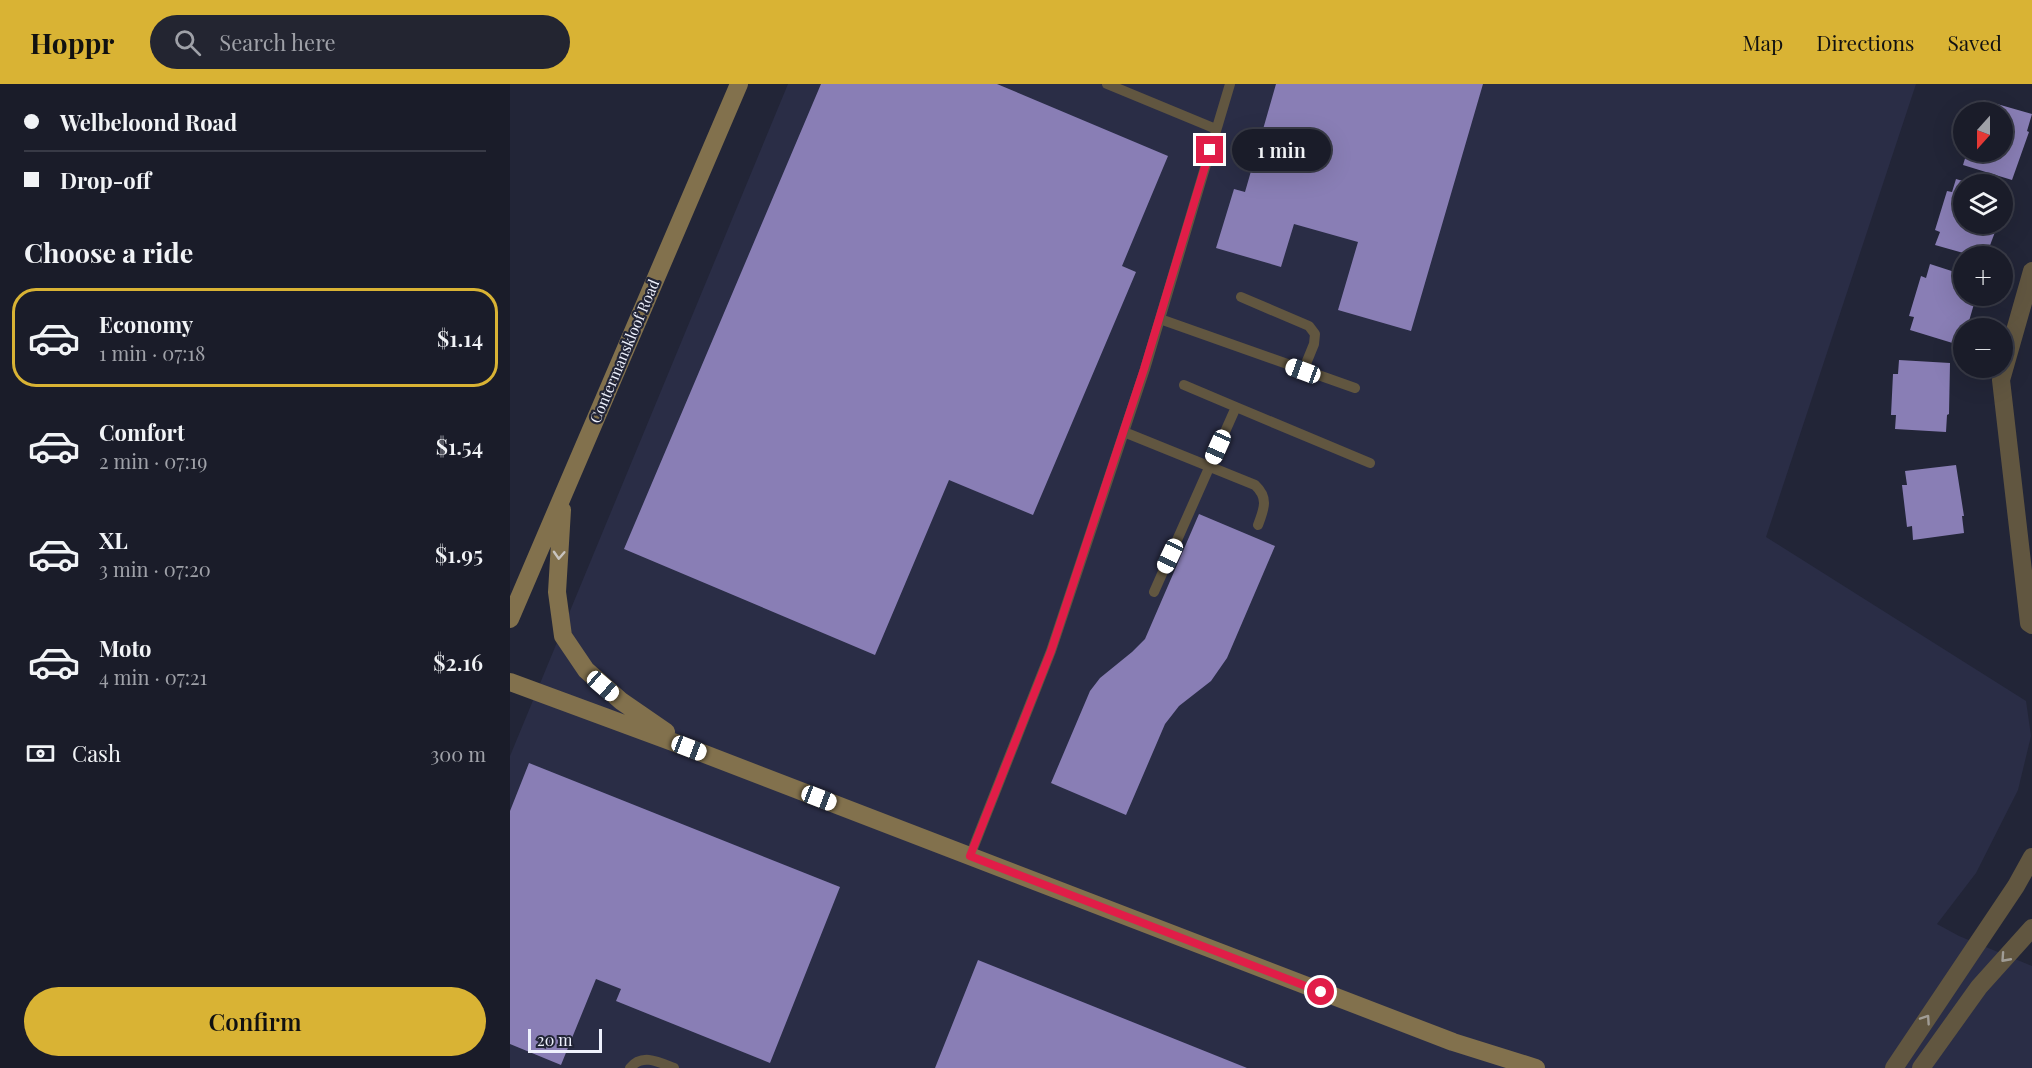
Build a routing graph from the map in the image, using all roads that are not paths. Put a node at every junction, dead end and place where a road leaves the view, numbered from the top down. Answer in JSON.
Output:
{"nodes":[{"id":1,"x":739,"y":84,"type":"edge"},
{"id":2,"x":1107,"y":84,"type":"edge"},
{"id":3,"x":1230,"y":84,"type":"edge"},
{"id":4,"x":1216,"y":129,"type":"junction"},
{"id":5,"x":2032,"y":271,"type":"edge"},
{"id":6,"x":1241,"y":297,"type":"dead end"},
{"id":7,"x":1160,"y":319,"type":"junction"},
{"id":8,"x":1303,"y":371,"type":"junction"},
{"id":9,"x":1185,"y":386,"type":"dead end"},
{"id":10,"x":1355,"y":388,"type":"dead end"},
{"id":11,"x":1236,"y":407,"type":"junction"},
{"id":12,"x":1124,"y":432,"type":"junction"},
{"id":13,"x":1370,"y":463,"type":"dead end"},
{"id":14,"x":1210,"y":467,"type":"junction"},
{"id":15,"x":562,"y":496,"type":"junction"},
{"id":16,"x":1258,"y":525,"type":"dead end"},
{"id":17,"x":1154,"y":592,"type":"dead end"},
{"id":18,"x":510,"y":619,"type":"edge"},
{"id":19,"x":2032,"y":625,"type":"edge"},
{"id":20,"x":510,"y":682,"type":"edge"},
{"id":21,"x":689,"y":748,"type":"junction"},
{"id":22,"x":970,"y":856,"type":"junction"},
{"id":23,"x":2032,"y":857,"type":"edge"},
{"id":24,"x":2032,"y":928,"type":"edge"},
{"id":25,"x":1453,"y":1042,"type":"junction"},
{"id":26,"x":630,"y":1068,"type":"edge"},
{"id":27,"x":674,"y":1068,"type":"edge"},
{"id":28,"x":1499,"y":1068,"type":"edge"},
{"id":29,"x":1536,"y":1068,"type":"edge"},
{"id":30,"x":1894,"y":1068,"type":"edge"},
{"id":31,"x":1921,"y":1068,"type":"edge"}],
"edges":[{"from":1,"to":15,"type":"main road","name":"Contermanskloof Road"},
{"from":2,"to":4,"type":"lane"},
{"from":3,"to":4,"type":"lane"},
{"from":4,"to":7,"type":"lane"},
{"from":5,"to":19,"type":"street"},
{"from":6,"to":8,"type":"lane"},
{"from":7,"to":8,"type":"lane"},
{"from":7,"to":12,"type":"lane"},
{"from":8,"to":10,"type":"lane"},
{"from":9,"to":11,"type":"lane"},
{"from":11,"to":13,"type":"lane"},
{"from":11,"to":14,"type":"lane"},
{"from":12,"to":14,"type":"lane"},
{"from":12,"to":22,"type":"lane"},
{"from":14,"to":16,"type":"lane"},
{"from":14,"to":17,"type":"lane"},
{"from":15,"to":18,"type":"main road","name":"Contermanskloof Road"},
{"from":15,"to":21,"type":"main road","one_way":true},
{"from":20,"to":21,"type":"main road"},
{"from":21,"to":22,"type":"main road"},
{"from":22,"to":25,"type":"main road"},
{"from":30,"to":23,"type":"street","one_way":true},
{"from":24,"to":31,"type":"street","one_way":true},
{"from":25,"to":28,"type":"main road"},
{"from":25,"to":29,"type":"main road"},
{"from":26,"to":27,"type":"lane"}]}
